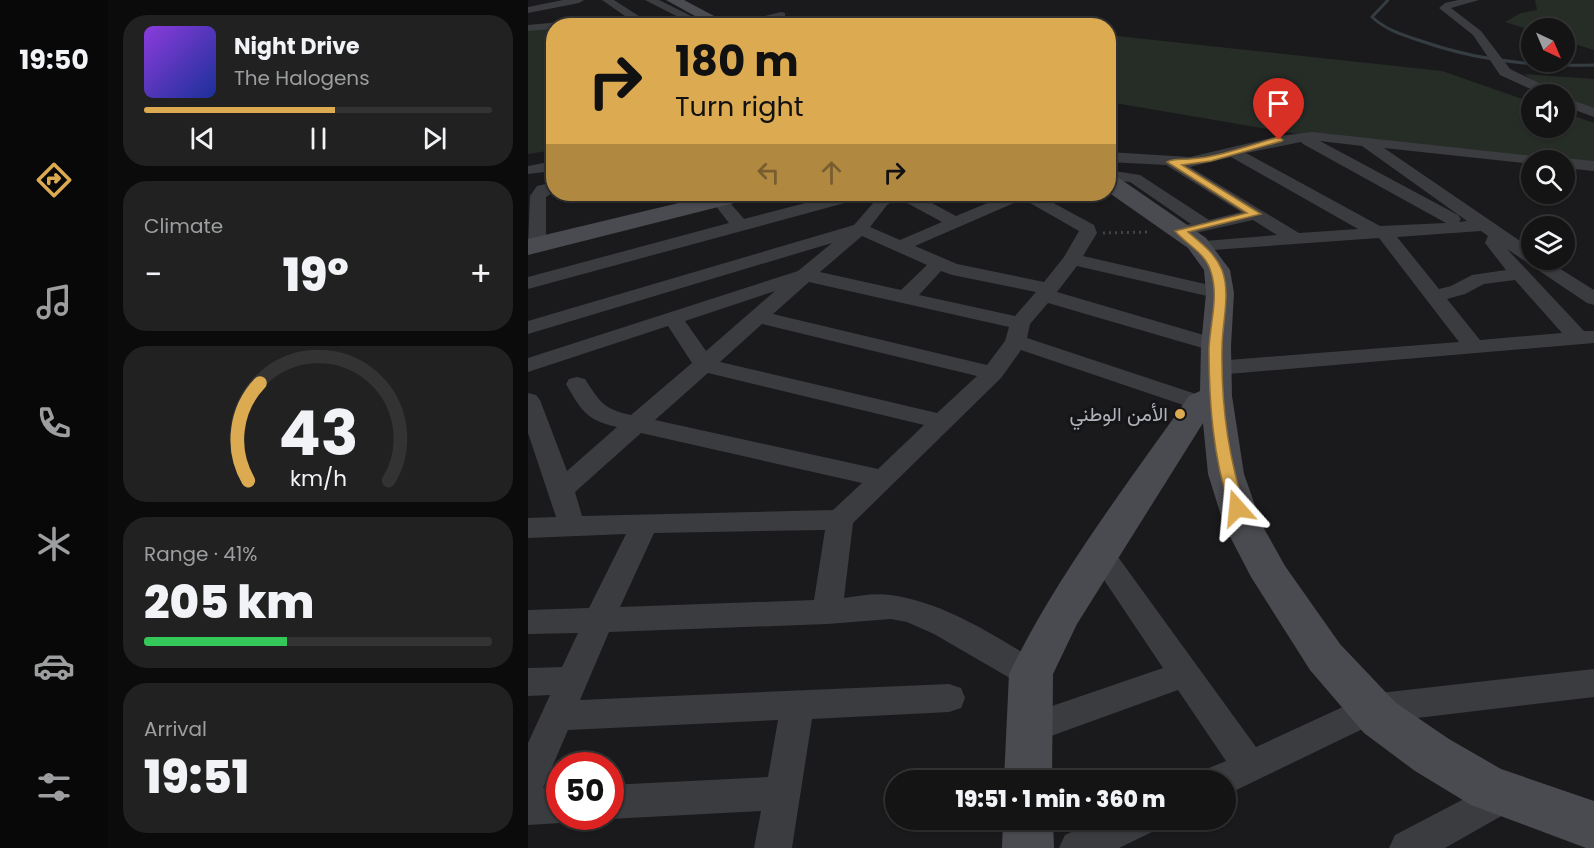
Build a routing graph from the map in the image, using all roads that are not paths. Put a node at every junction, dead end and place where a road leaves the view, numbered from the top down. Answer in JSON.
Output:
{"nodes":[{"id":1,"x":579,"y":0,"type":"edge"},
{"id":2,"x":608,"y":0,"type":"edge"},
{"id":3,"x":650,"y":0,"type":"edge"},
{"id":4,"x":1473,"y":0,"type":"edge"},
{"id":5,"x":766,"y":5,"type":"dead end"},
{"id":6,"x":674,"y":6,"type":"edge"},
{"id":7,"x":534,"y":9,"type":"edge"},
{"id":8,"x":781,"y":15,"type":"junction"},
{"id":9,"x":645,"y":17,"type":"junction"},
{"id":10,"x":555,"y":18,"type":"edge"},
{"id":11,"x":634,"y":18,"type":"edge"},
{"id":12,"x":693,"y":18,"type":"edge"},
{"id":13,"x":711,"y":18,"type":"edge"},
{"id":14,"x":766,"y":18,"type":"edge"},
{"id":15,"x":782,"y":18,"type":"edge"},
{"id":16,"x":546,"y":26,"type":"edge"},
{"id":17,"x":528,"y":28,"type":"edge"},
{"id":18,"x":1528,"y":84,"type":"edge"},
{"id":19,"x":1575,"y":105,"type":"edge"},
{"id":20,"x":1594,"y":113,"type":"edge"},
{"id":21,"x":1299,"y":136,"type":"junction"},
{"id":22,"x":1367,"y":143,"type":"junction"},
{"id":23,"x":1234,"y":152,"type":"junction"},
{"id":24,"x":1116,"y":158,"type":"edge"},
{"id":25,"x":1521,"y":158,"type":"edge"},
{"id":26,"x":1172,"y":162,"type":"junction"},
{"id":27,"x":1575,"y":164,"type":"edge"},
{"id":28,"x":1594,"y":166,"type":"edge"},
{"id":29,"x":546,"y":167,"type":"edge"},
{"id":30,"x":531,"y":170,"type":"dead end"},
{"id":31,"x":1116,"y":176,"type":"edge"},
{"id":32,"x":1116,"y":186,"type":"edge"},
{"id":33,"x":546,"y":189,"type":"edge"},
{"id":34,"x":700,"y":201,"type":"edge"},
{"id":35,"x":725,"y":201,"type":"edge"},
{"id":36,"x":831,"y":201,"type":"edge"},
{"id":37,"x":881,"y":201,"type":"edge"},
{"id":38,"x":917,"y":201,"type":"edge"},
{"id":39,"x":1015,"y":201,"type":"edge"},
{"id":40,"x":1038,"y":201,"type":"edge"},
{"id":41,"x":1256,"y":214,"type":"junction"},
{"id":42,"x":955,"y":222,"type":"junction"},
{"id":43,"x":740,"y":225,"type":"junction"},
{"id":44,"x":1464,"y":226,"type":"junction"},
{"id":45,"x":860,"y":229,"type":"junction"},
{"id":46,"x":1491,"y":230,"type":"junction"},
{"id":47,"x":1380,"y":232,"type":"junction"},
{"id":48,"x":1195,"y":234,"type":"junction"},
{"id":49,"x":1293,"y":237,"type":"junction"},
{"id":50,"x":532,"y":242,"type":"edge"},
{"id":51,"x":900,"y":246,"type":"junction"},
{"id":52,"x":1072,"y":259,"type":"junction"},
{"id":53,"x":1521,"y":260,"type":"edge"},
{"id":54,"x":938,"y":264,"type":"junction"},
{"id":55,"x":1521,"y":266,"type":"edge"},
{"id":56,"x":1534,"y":270,"type":"edge"},
{"id":57,"x":1540,"y":270,"type":"edge"},
{"id":58,"x":805,"y":275,"type":"junction"},
{"id":59,"x":528,"y":283,"type":"edge"},
{"id":60,"x":1047,"y":292,"type":"junction"},
{"id":61,"x":1220,"y":293,"type":"junction"},
{"id":62,"x":1434,"y":296,"type":"junction"},
{"id":63,"x":906,"y":297,"type":"junction"},
{"id":64,"x":1594,"y":299,"type":"edge"},
{"id":65,"x":562,"y":317,"type":"junction"},
{"id":66,"x":759,"y":317,"type":"junction"},
{"id":67,"x":673,"y":318,"type":"junction"},
{"id":68,"x":530,"y":323,"type":"edge"},
{"id":69,"x":1018,"y":332,"type":"junction"},
{"id":70,"x":1586,"y":338,"type":"edge"},
{"id":71,"x":1474,"y":346,"type":"junction"},
{"id":72,"x":576,"y":350,"type":"junction"},
{"id":73,"x":528,"y":365,"type":"edge"},
{"id":74,"x":704,"y":366,"type":"junction"},
{"id":75,"x":993,"y":373,"type":"junction"},
{"id":76,"x":1212,"y":378,"type":"junction"},
{"id":77,"x":577,"y":384,"type":"dead end"},
{"id":78,"x":528,"y":400,"type":"edge"},
{"id":79,"x":942,"y":422,"type":"junction"},
{"id":80,"x":639,"y":423,"type":"junction"},
{"id":81,"x":883,"y":479,"type":"junction"},
{"id":82,"x":561,"y":490,"type":"junction"},
{"id":83,"x":840,"y":520,"type":"junction"},
{"id":84,"x":645,"y":523,"type":"junction"},
{"id":85,"x":572,"y":526,"type":"junction"},
{"id":86,"x":528,"y":528,"type":"edge"},
{"id":87,"x":1100,"y":553,"type":"junction"},
{"id":88,"x":827,"y":612,"type":"junction"},
{"id":89,"x":599,"y":619,"type":"junction"},
{"id":90,"x":528,"y":622,"type":"edge"},
{"id":91,"x":1031,"y":674,"type":"junction"},
{"id":92,"x":1185,"y":674,"type":"junction"},
{"id":93,"x":574,"y":680,"type":"junction"},
{"id":94,"x":528,"y":682,"type":"edge"},
{"id":95,"x":1594,"y":683,"type":"edge"},
{"id":96,"x":949,"y":698,"type":"dead end"},
{"id":97,"x":798,"y":704,"type":"junction"},
{"id":98,"x":1371,"y":709,"type":"junction"},
{"id":99,"x":558,"y":716,"type":"junction"},
{"id":100,"x":1029,"y":729,"type":"junction"},
{"id":101,"x":1028,"y":770,"type":"edge"},
{"id":102,"x":1234,"y":770,"type":"edge"},
{"id":103,"x":1236,"y":773,"type":"edge"},
{"id":104,"x":528,"y":783,"type":"edge"},
{"id":105,"x":783,"y":794,"type":"junction"},
{"id":106,"x":1506,"y":794,"type":"junction"},
{"id":107,"x":624,"y":801,"type":"edge"},
{"id":108,"x":546,"y":806,"type":"edge"},
{"id":109,"x":528,"y":807,"type":"edge"},
{"id":110,"x":1594,"y":826,"type":"edge"},
{"id":111,"x":1028,"y":830,"type":"edge"},
{"id":112,"x":1116,"y":830,"type":"edge"},
{"id":113,"x":773,"y":848,"type":"edge"},
{"id":114,"x":1028,"y":848,"type":"edge"},
{"id":115,"x":1078,"y":848,"type":"edge"},
{"id":116,"x":1408,"y":848,"type":"edge"}],
"edges":[{"from":1,"to":7,"type":"street"},
{"from":2,"to":9,"type":"street"},
{"from":3,"to":6,"type":"street"},
{"from":4,"to":18,"type":"street"},
{"from":5,"to":8,"type":"street"},
{"from":6,"to":9,"type":"street"},
{"from":6,"to":12,"type":"street"},
{"from":6,"to":13,"type":"main road"},
{"from":7,"to":10,"type":"street"},
{"from":8,"to":14,"type":"street"},
{"from":8,"to":15,"type":"street"},
{"from":9,"to":11,"type":"street"},
{"from":16,"to":17,"type":"street"},
{"from":19,"to":20,"type":"street"},
{"from":21,"to":22,"type":"street"},
{"from":21,"to":23,"type":"street"},
{"from":21,"to":44,"type":"street"},
{"from":22,"to":25,"type":"street"},
{"from":22,"to":46,"type":"street"},
{"from":23,"to":26,"type":"street"},
{"from":23,"to":47,"type":"street"},
{"from":24,"to":26,"type":"street"},
{"from":26,"to":41,"type":"street"},
{"from":27,"to":28,"type":"street"},
{"from":29,"to":30,"type":"street"},
{"from":31,"to":48,"type":"street"},
{"from":32,"to":48,"type":"main road"},
{"from":33,"to":50,"type":"street"},
{"from":34,"to":50,"type":"main road"},
{"from":35,"to":43,"type":"street"},
{"from":36,"to":43,"type":"street"},
{"from":37,"to":45,"type":"street"},
{"from":38,"to":42,"type":"street"},
{"from":39,"to":42,"type":"street"},
{"from":40,"to":52,"type":"street"},
{"from":41,"to":48,"type":"street"},
{"from":41,"to":49,"type":"street"},
{"from":42,"to":51,"type":"street"},
{"from":43,"to":59,"type":"street"},
{"from":44,"to":46,"type":"street"},
{"from":44,"to":47,"type":"street"},
{"from":45,"to":51,"type":"street"},
{"from":45,"to":58,"type":"street"},
{"from":45,"to":65,"type":"street"},
{"from":46,"to":53,"type":"street"},
{"from":47,"to":49,"type":"street"},
{"from":47,"to":62,"type":"street"},
{"from":48,"to":49,"type":"street"},
{"from":48,"to":61,"type":"main road"},
{"from":51,"to":54,"type":"street"},
{"from":52,"to":60,"type":"street"},
{"from":52,"to":61,"type":"street"},
{"from":54,"to":60,"type":"street"},
{"from":54,"to":63,"type":"street"},
{"from":55,"to":62,"type":"street"},
{"from":56,"to":70,"type":"street"},
{"from":57,"to":64,"type":"street"},
{"from":58,"to":63,"type":"street"},
{"from":58,"to":66,"type":"street"},
{"from":58,"to":67,"type":"street"},
{"from":60,"to":69,"type":"street"},
{"from":60,"to":76,"type":"street"},
{"from":61,"to":76,"type":"main road"},
{"from":62,"to":71,"type":"street"},
{"from":63,"to":69,"type":"street"},
{"from":65,"to":68,"type":"street"},
{"from":65,"to":72,"type":"street"},
{"from":66,"to":74,"type":"street"},
{"from":66,"to":75,"type":"street"},
{"from":67,"to":72,"type":"street"},
{"from":67,"to":74,"type":"street"},
{"from":69,"to":75,"type":"street"},
{"from":69,"to":76,"type":"street"},
{"from":70,"to":71,"type":"street"},
{"from":71,"to":76,"type":"street"},
{"from":72,"to":73,"type":"street"},
{"from":74,"to":79,"type":"street"},
{"from":74,"to":80,"type":"street"},
{"from":75,"to":79,"type":"street"},
{"from":76,"to":87,"type":"main road"},
{"from":76,"to":98,"type":"main road"},
{"from":77,"to":80,"type":"street"},
{"from":78,"to":82,"type":"street"},
{"from":79,"to":81,"type":"street"},
{"from":80,"to":81,"type":"street"},
{"from":80,"to":82,"type":"street"},
{"from":81,"to":83,"type":"street"},
{"from":82,"to":85,"type":"street"},
{"from":83,"to":84,"type":"street"},
{"from":83,"to":88,"type":"street"},
{"from":84,"to":85,"type":"street"},
{"from":84,"to":89,"type":"street"},
{"from":85,"to":86,"type":"street"},
{"from":87,"to":91,"type":"main road"},
{"from":87,"to":92,"type":"street"},
{"from":88,"to":89,"type":"street"},
{"from":88,"to":91,"type":"street"},
{"from":89,"to":90,"type":"street"},
{"from":89,"to":93,"type":"street"},
{"from":91,"to":100,"type":"main road"},
{"from":92,"to":100,"type":"street"},
{"from":92,"to":102,"type":"street"},
{"from":93,"to":94,"type":"street"},
{"from":93,"to":99,"type":"street"},
{"from":95,"to":98,"type":"street"},
{"from":96,"to":97,"type":"street"},
{"from":97,"to":99,"type":"street"},
{"from":97,"to":105,"type":"street"},
{"from":98,"to":103,"type":"street"},
{"from":98,"to":106,"type":"main road"},
{"from":99,"to":104,"type":"street"},
{"from":100,"to":101,"type":"main road"},
{"from":105,"to":107,"type":"street"},
{"from":105,"to":113,"type":"street"},
{"from":106,"to":110,"type":"main road"},
{"from":106,"to":116,"type":"street"},
{"from":108,"to":109,"type":"street"},
{"from":111,"to":114,"type":"main road"},
{"from":112,"to":115,"type":"street"}]}
